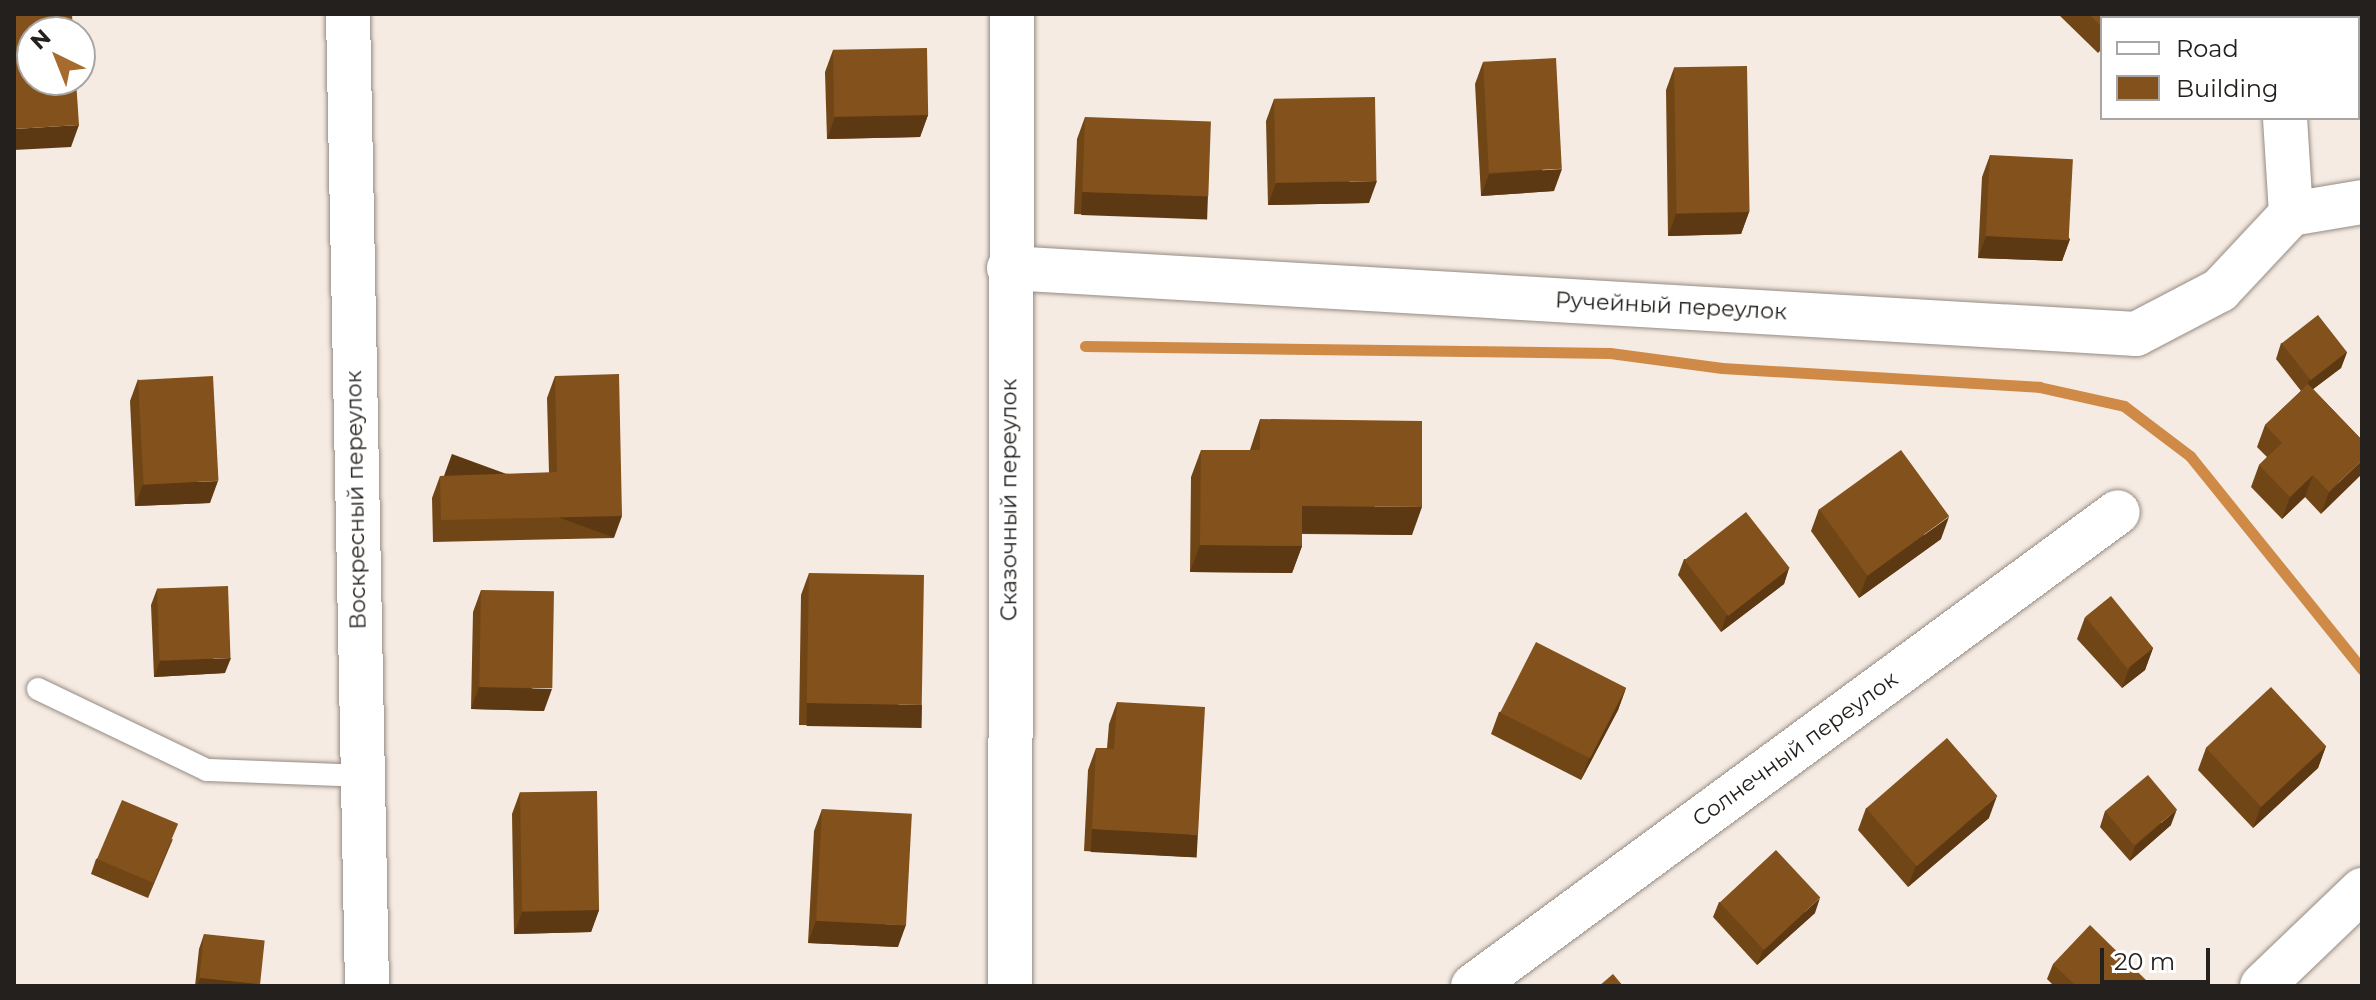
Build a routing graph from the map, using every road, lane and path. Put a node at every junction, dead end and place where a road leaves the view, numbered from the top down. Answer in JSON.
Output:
{"nodes":[{"id":1,"x":348,"y":14,"type":"edge"},
{"id":2,"x":1012,"y":14,"type":"edge"},
{"id":3,"x":2285,"y":120,"type":"edge"},
{"id":4,"x":2362,"y":202,"type":"edge"},
{"id":5,"x":2291,"y":214,"type":"junction"},
{"id":6,"x":1009,"y":268,"type":"junction"},
{"id":7,"x":2118,"y":512,"type":"dead end"},
{"id":8,"x":38,"y":689,"type":"dead end"},
{"id":9,"x":361,"y":776,"type":"junction"},
{"id":10,"x":2362,"y":890,"type":"edge"},
{"id":11,"x":367,"y":986,"type":"edge"},
{"id":12,"x":1010,"y":986,"type":"edge"},
{"id":13,"x":1473,"y":986,"type":"edge"},
{"id":14,"x":2262,"y":986,"type":"edge"}],
"edges":[{"from":1,"to":9,"type":"street","name":"Воскресный переулок"},
{"from":2,"to":6,"type":"street","name":"Сказочный переулок"},
{"from":3,"to":5,"type":"street"},
{"from":4,"to":5,"type":"street"},
{"from":5,"to":6,"type":"street","name":"Ручейный переулок"},
{"from":6,"to":12,"type":"street","name":"Сказочный переулок"},
{"from":7,"to":13,"type":"street","name":"Солнечный переулок"},
{"from":8,"to":9,"type":"lane"},
{"from":9,"to":11,"type":"street","name":"Воскресный переулок"},
{"from":10,"to":14,"type":"street"}]}
